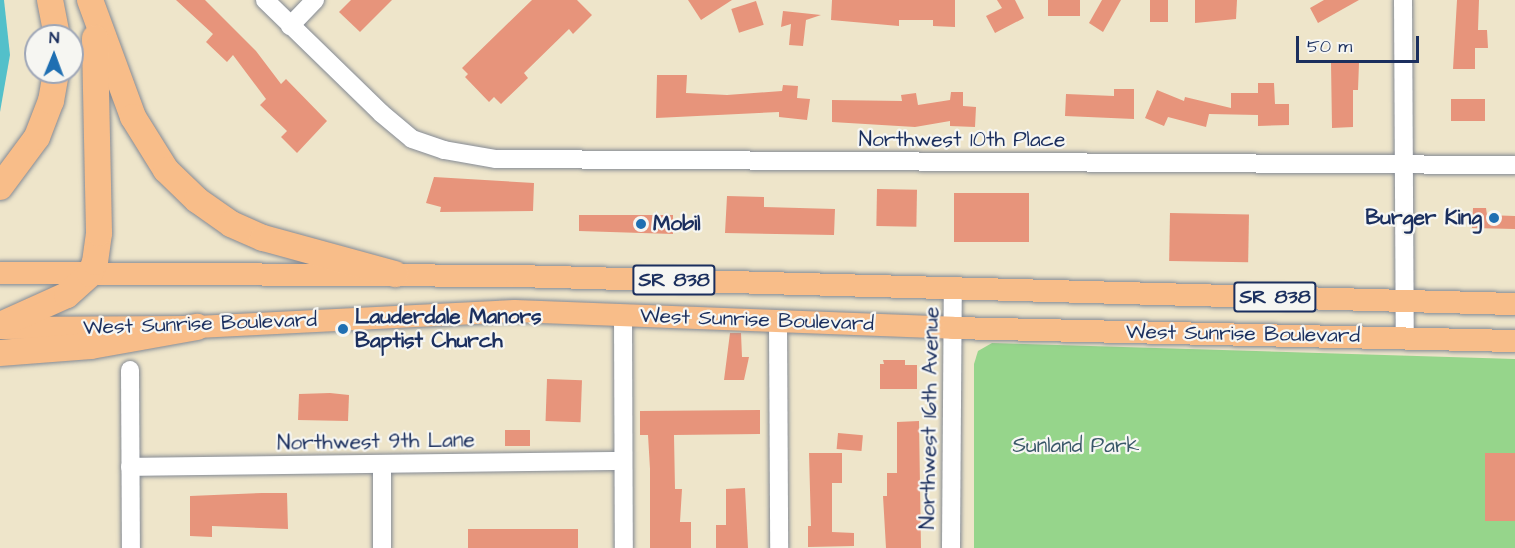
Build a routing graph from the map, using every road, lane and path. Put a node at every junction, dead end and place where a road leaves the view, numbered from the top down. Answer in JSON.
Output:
{"nodes":[{"id":1,"x":50,"y":0,"type":"edge"},
{"id":2,"x":265,"y":0,"type":"edge"},
{"id":3,"x":315,"y":0,"type":"edge"},
{"id":4,"x":1403,"y":0,"type":"edge"},
{"id":5,"x":91,"y":2,"type":"edge"},
{"id":6,"x":55,"y":24,"type":"edge"},
{"id":7,"x":290,"y":26,"type":"junction"},
{"id":8,"x":54,"y":84,"type":"edge"},
{"id":9,"x":1405,"y":165,"type":"junction"},
{"id":10,"x":1515,"y":165,"type":"edge"},
{"id":11,"x":0,"y":187,"type":"edge"},
{"id":12,"x":0,"y":273,"type":"edge"},
{"id":13,"x":90,"y":274,"type":"junction"},
{"id":14,"x":396,"y":274,"type":"junction"},
{"id":15,"x":953,"y":288,"type":"junction"},
{"id":16,"x":1405,"y":302,"type":"junction"},
{"id":17,"x":1515,"y":304,"type":"edge"},
{"id":18,"x":623,"y":316,"type":"junction"},
{"id":19,"x":778,"y":321,"type":"junction"},
{"id":20,"x":0,"y":326,"type":"edge"},
{"id":21,"x":197,"y":327,"type":"junction"},
{"id":22,"x":953,"y":328,"type":"junction"},
{"id":23,"x":1405,"y":338,"type":"junction"},
{"id":24,"x":1515,"y":341,"type":"edge"},
{"id":25,"x":0,"y":353,"type":"edge"},
{"id":26,"x":130,"y":370,"type":"dead end"},
{"id":27,"x":623,"y":461,"type":"junction"},
{"id":28,"x":382,"y":465,"type":"junction"},
{"id":29,"x":130,"y":467,"type":"junction"},
{"id":30,"x":131,"y":548,"type":"edge"},
{"id":31,"x":382,"y":548,"type":"edge"},
{"id":32,"x":624,"y":548,"type":"edge"},
{"id":33,"x":779,"y":548,"type":"edge"},
{"id":34,"x":951,"y":548,"type":"edge"}],
"edges":[{"from":1,"to":6,"type":"highway"},
{"from":2,"to":7,"type":"street"},
{"from":3,"to":7,"type":"street"},
{"from":4,"to":9,"type":"street"},
{"from":5,"to":13,"type":"highway"},
{"from":5,"to":14,"type":"highway"},
{"from":7,"to":9,"type":"street","name":"Northwest 10th Place"},
{"from":8,"to":11,"type":"highway"},
{"from":9,"to":10,"type":"street","name":"Northwest 10th Place"},
{"from":9,"to":16,"type":"street"},
{"from":12,"to":13,"type":"main road","name":"West Sunrise Boulevard","number":"SR 838"},
{"from":13,"to":14,"type":"main road","name":"West Sunrise Boulevard","number":"SR 838"},
{"from":13,"to":20,"type":"highway"},
{"from":14,"to":15,"type":"main road","name":"West Sunrise Boulevard","number":"SR 838"},
{"from":15,"to":16,"type":"main road","name":"West Sunrise Boulevard","number":"SR 838"},
{"from":15,"to":22,"type":"street","name":"Northwest 16th Avenue"},
{"from":16,"to":17,"type":"main road","name":"West Sunrise Boulevard","number":"SR 838"},
{"from":16,"to":23,"type":"street"},
{"from":18,"to":19,"type":"main road","name":"West Sunrise Boulevard","number":"SR 838"},
{"from":18,"to":21,"type":"main road","name":"West Sunrise Boulevard","number":"SR 838"},
{"from":18,"to":27,"type":"street"},
{"from":19,"to":22,"type":"main road","name":"West Sunrise Boulevard","number":"SR 838"},
{"from":19,"to":33,"type":"street"},
{"from":20,"to":21,"type":"main road","name":"West Sunrise Boulevard","number":"SR 838"},
{"from":21,"to":25,"type":"highway"},
{"from":22,"to":23,"type":"main road","name":"West Sunrise Boulevard","number":"SR 838"},
{"from":22,"to":34,"type":"street","name":"Northwest 16th Avenue"},
{"from":23,"to":24,"type":"main road","name":"West Sunrise Boulevard","number":"SR 838"},
{"from":26,"to":29,"type":"street"},
{"from":27,"to":28,"type":"street","name":"Northwest 9th Lane"},
{"from":27,"to":32,"type":"street"},
{"from":28,"to":29,"type":"street","name":"Northwest 9th Lane"},
{"from":28,"to":31,"type":"street"},
{"from":29,"to":30,"type":"street"}]}
